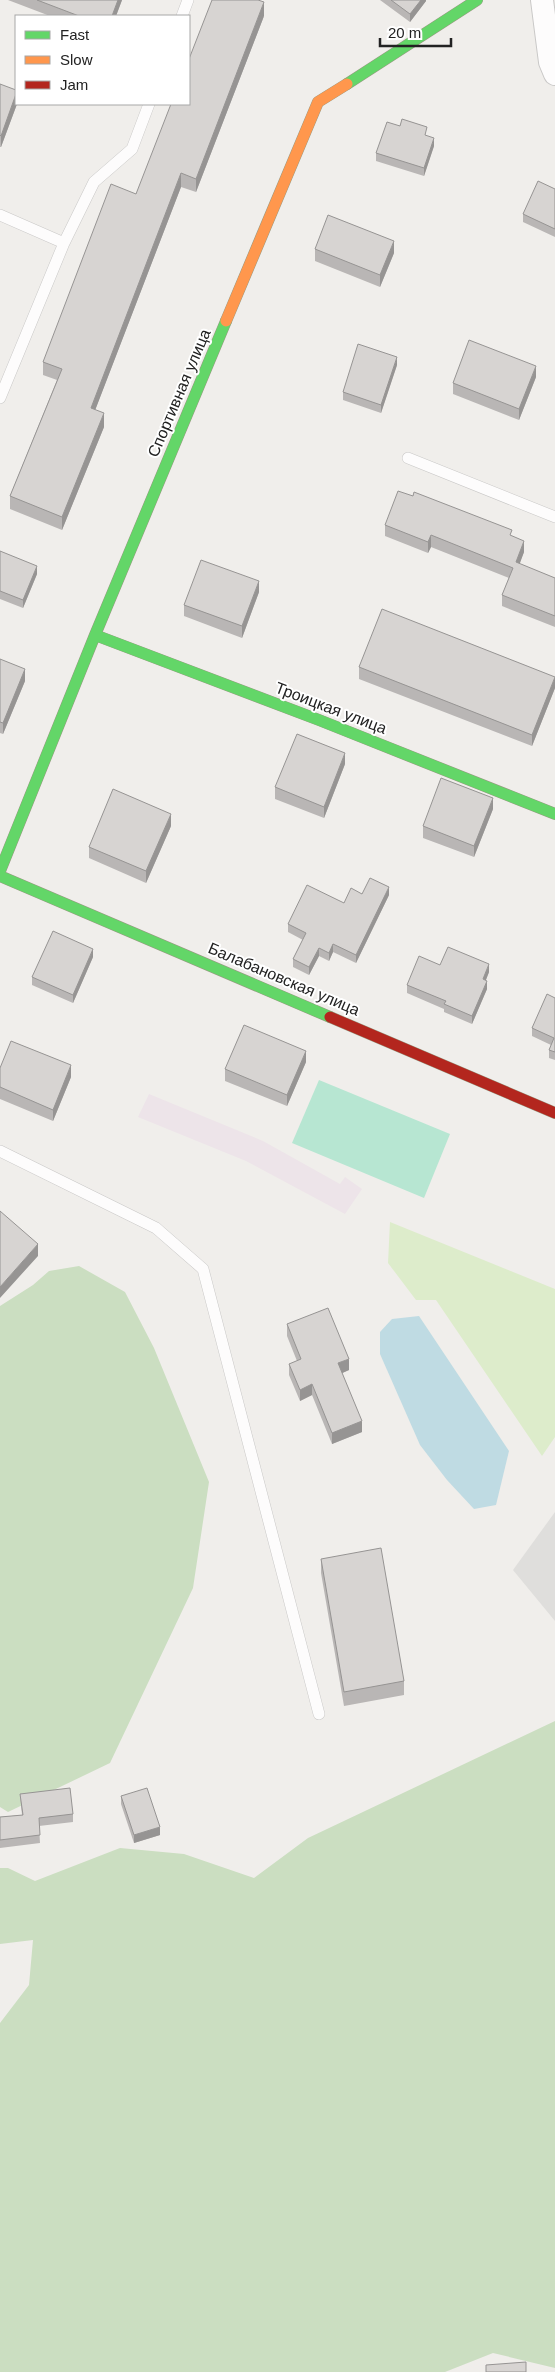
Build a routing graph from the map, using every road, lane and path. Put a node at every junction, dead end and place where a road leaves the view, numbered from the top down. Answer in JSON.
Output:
{"nodes":[{"id":1,"x":188,"y":0,"type":"edge"},
{"id":2,"x":476,"y":0,"type":"edge"},
{"id":3,"x":542,"y":0,"type":"edge"},
{"id":4,"x":182,"y":15,"type":"edge"},
{"id":5,"x":555,"y":74,"type":"edge"},
{"id":6,"x":149,"y":105,"type":"edge"},
{"id":7,"x":0,"y":215,"type":"edge"},
{"id":8,"x":64,"y":243,"type":"junction"},
{"id":9,"x":0,"y":398,"type":"edge"},
{"id":10,"x":408,"y":458,"type":"dead end"},
{"id":11,"x":555,"y":516,"type":"edge"},
{"id":12,"x":95,"y":635,"type":"junction"},
{"id":13,"x":555,"y":814,"type":"edge"},
{"id":14,"x":0,"y":871,"type":"edge"},
{"id":15,"x":0,"y":876,"type":"edge"},
{"id":16,"x":555,"y":1112,"type":"edge"},
{"id":17,"x":0,"y":1151,"type":"edge"},
{"id":18,"x":319,"y":1714,"type":"dead end"}],
"edges":[{"from":1,"to":4,"type":"lane"},
{"from":2,"to":12,"type":"street","name":"Спортивная улица"},
{"from":3,"to":5,"type":"street"},
{"from":6,"to":8,"type":"lane"},
{"from":7,"to":8,"type":"lane"},
{"from":8,"to":9,"type":"lane"},
{"from":10,"to":11,"type":"lane"},
{"from":12,"to":13,"type":"street","name":"Троицкая улица"},
{"from":12,"to":14,"type":"street","name":"Спортивная улица"},
{"from":15,"to":16,"type":"street","name":"Балабановская улица"},
{"from":17,"to":18,"type":"lane"}]}
